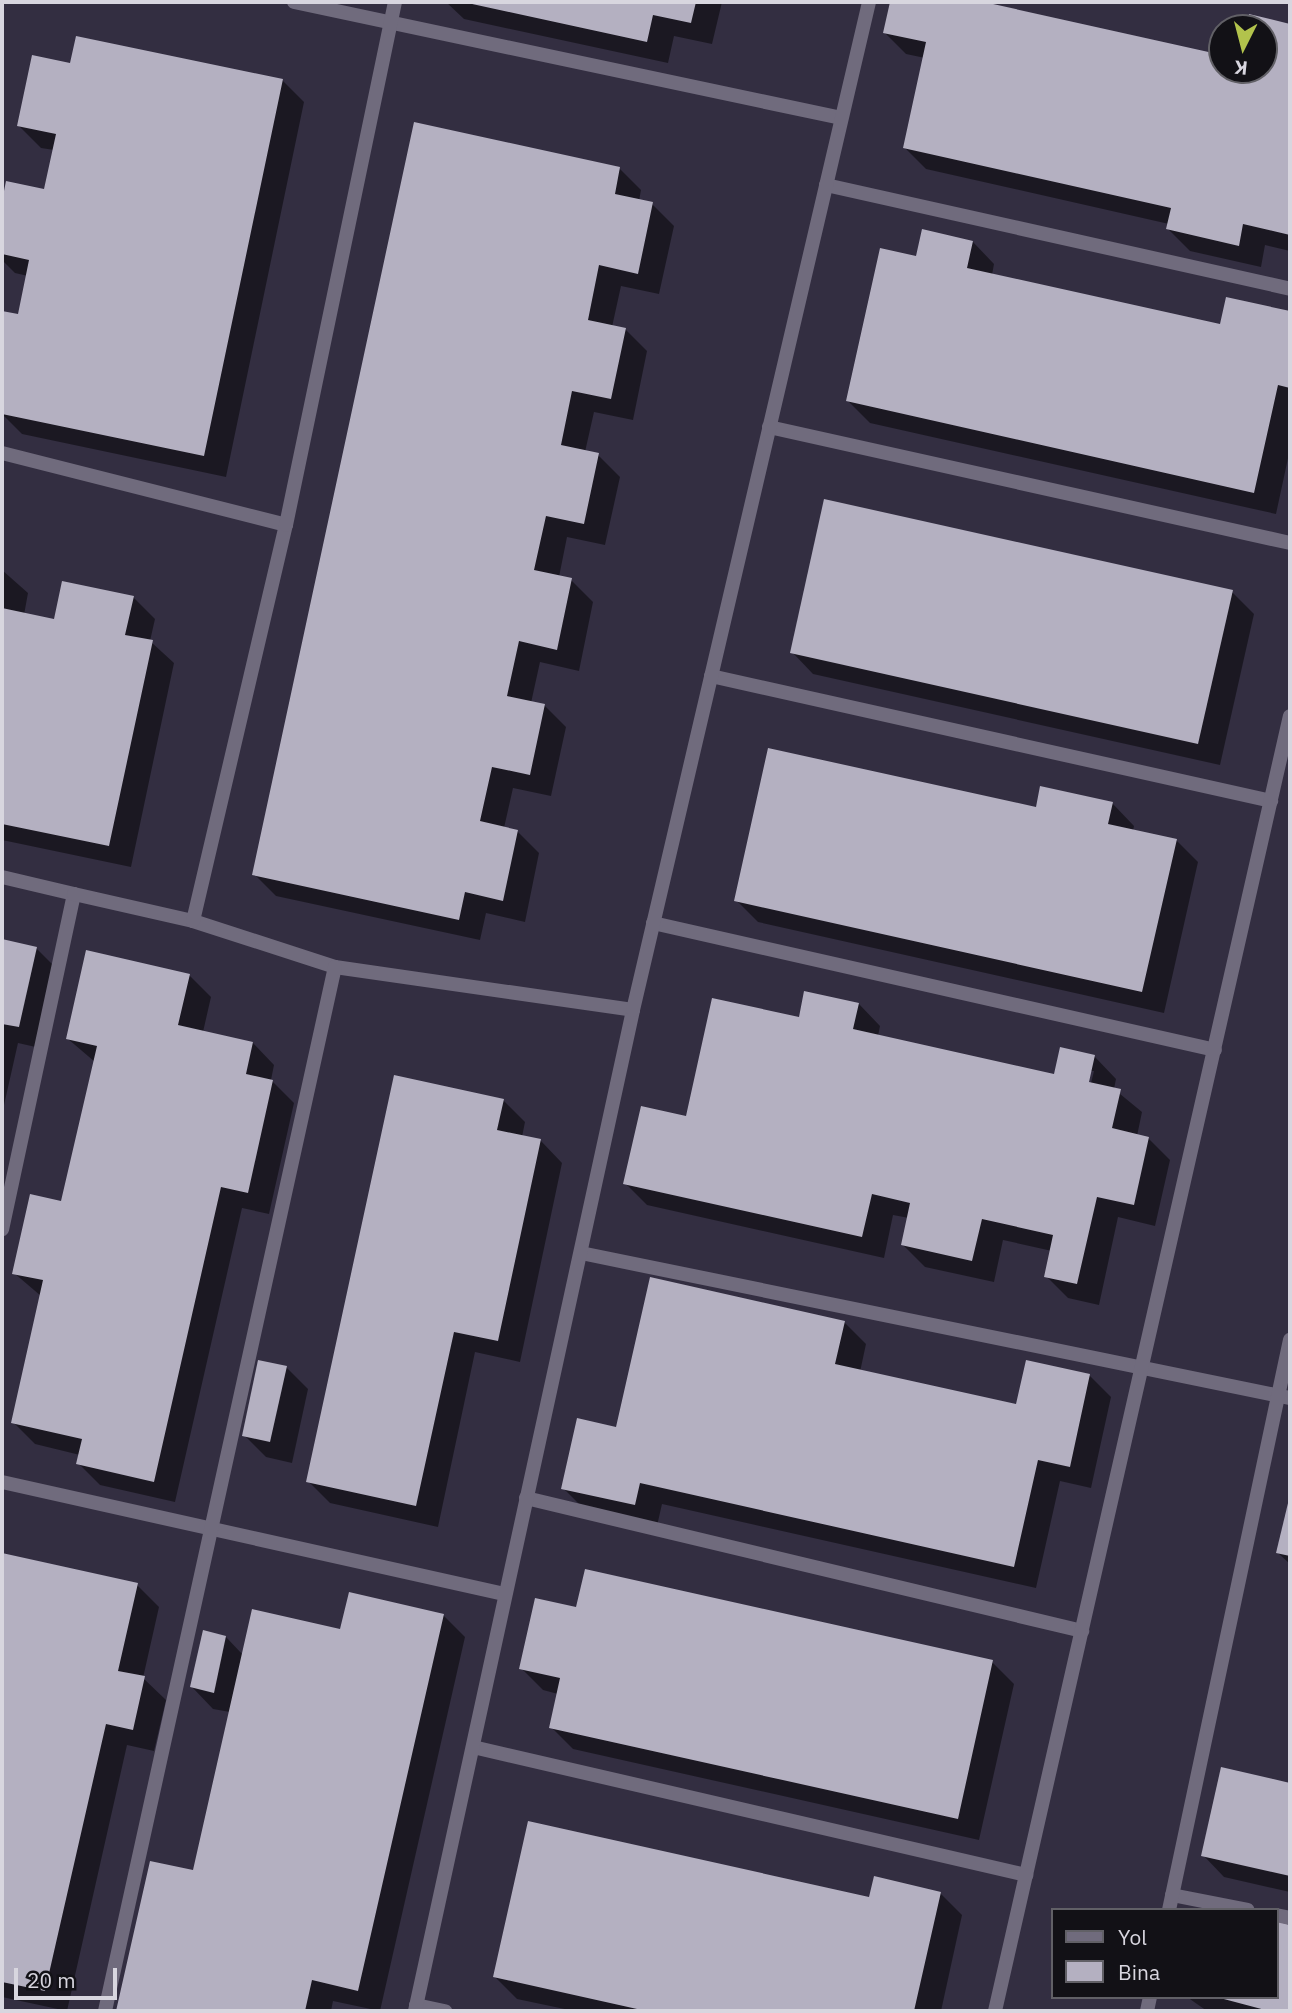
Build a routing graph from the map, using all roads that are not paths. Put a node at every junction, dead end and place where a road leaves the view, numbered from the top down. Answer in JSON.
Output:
{"nodes":[{"id":1,"x":294,"y":2,"type":"edge"},
{"id":2,"x":395,"y":2,"type":"edge"},
{"id":3,"x":869,"y":2,"type":"edge"},
{"id":4,"x":391,"y":22,"type":"junction"},
{"id":5,"x":841,"y":118,"type":"junction"},
{"id":6,"x":826,"y":185,"type":"junction"},
{"id":7,"x":1290,"y":289,"type":"edge"},
{"id":8,"x":769,"y":428,"type":"junction"},
{"id":9,"x":2,"y":453,"type":"edge"},
{"id":10,"x":286,"y":526,"type":"junction"},
{"id":11,"x":1290,"y":543,"type":"edge"},
{"id":12,"x":711,"y":676,"type":"junction"},
{"id":13,"x":1290,"y":716,"type":"edge"},
{"id":14,"x":1271,"y":801,"type":"junction"},
{"id":15,"x":2,"y":877,"type":"edge"},
{"id":16,"x":74,"y":894,"type":"junction"},
{"id":17,"x":193,"y":921,"type":"junction"},
{"id":18,"x":653,"y":923,"type":"junction"},
{"id":19,"x":335,"y":967,"type":"junction"},
{"id":20,"x":633,"y":1010,"type":"junction"},
{"id":21,"x":1215,"y":1050,"type":"junction"},
{"id":22,"x":2,"y":1229,"type":"edge"},
{"id":23,"x":581,"y":1254,"type":"junction"},
{"id":24,"x":1290,"y":1340,"type":"edge"},
{"id":25,"x":1143,"y":1368,"type":"junction"},
{"id":26,"x":1284,"y":1397,"type":"edge"},
{"id":27,"x":2,"y":1482,"type":"edge"},
{"id":28,"x":526,"y":1498,"type":"junction"},
{"id":29,"x":210,"y":1531,"type":"junction"},
{"id":30,"x":505,"y":1594,"type":"junction"},
{"id":31,"x":1082,"y":1631,"type":"junction"},
{"id":32,"x":472,"y":1747,"type":"junction"},
{"id":33,"x":1026,"y":1875,"type":"junction"},
{"id":34,"x":1172,"y":1895,"type":"junction"},
{"id":35,"x":1169,"y":1908,"type":"edge"},
{"id":36,"x":1238,"y":1908,"type":"edge"},
{"id":37,"x":415,"y":2008,"type":"edge"},
{"id":38,"x":105,"y":2011,"type":"edge"},
{"id":39,"x":445,"y":2011,"type":"edge"},
{"id":40,"x":995,"y":2011,"type":"edge"}],
"edges":[{"from":1,"to":4,"type":"street"},
{"from":2,"to":4,"type":"street"},
{"from":3,"to":5,"type":"street"},
{"from":4,"to":5,"type":"street"},
{"from":4,"to":10,"type":"street"},
{"from":5,"to":6,"type":"street"},
{"from":6,"to":7,"type":"street"},
{"from":6,"to":8,"type":"street"},
{"from":8,"to":11,"type":"street"},
{"from":8,"to":12,"type":"street"},
{"from":9,"to":10,"type":"street"},
{"from":10,"to":17,"type":"street"},
{"from":12,"to":14,"type":"street"},
{"from":12,"to":18,"type":"street"},
{"from":13,"to":14,"type":"street"},
{"from":14,"to":21,"type":"street"},
{"from":15,"to":16,"type":"street"},
{"from":16,"to":17,"type":"street"},
{"from":16,"to":22,"type":"street"},
{"from":17,"to":19,"type":"street"},
{"from":18,"to":20,"type":"street"},
{"from":18,"to":21,"type":"street"},
{"from":19,"to":20,"type":"street"},
{"from":19,"to":29,"type":"street"},
{"from":20,"to":23,"type":"street"},
{"from":21,"to":25,"type":"street"},
{"from":23,"to":25,"type":"street"},
{"from":23,"to":28,"type":"street"},
{"from":24,"to":26,"type":"street"},
{"from":25,"to":26,"type":"street"},
{"from":25,"to":31,"type":"street"},
{"from":26,"to":34,"type":"street"},
{"from":27,"to":29,"type":"street"},
{"from":28,"to":30,"type":"street"},
{"from":28,"to":31,"type":"street"},
{"from":29,"to":30,"type":"street"},
{"from":29,"to":38,"type":"street"},
{"from":30,"to":32,"type":"street"},
{"from":31,"to":33,"type":"street"},
{"from":32,"to":33,"type":"street"},
{"from":32,"to":37,"type":"street"},
{"from":33,"to":40,"type":"street"},
{"from":34,"to":35,"type":"street"},
{"from":34,"to":36,"type":"street"},
{"from":37,"to":39,"type":"street"}]}
